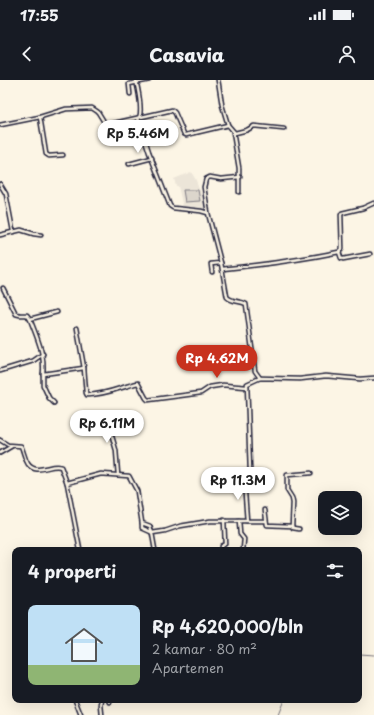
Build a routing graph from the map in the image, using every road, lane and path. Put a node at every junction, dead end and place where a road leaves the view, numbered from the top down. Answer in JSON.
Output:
{"nodes":[{"id":1,"x":149,"y":80,"type":"edge"},
{"id":2,"x":218,"y":80,"type":"edge"},
{"id":3,"x":136,"y":82,"type":"edge"},
{"id":4,"x":130,"y":94,"type":"dead end"},
{"id":5,"x":40,"y":117,"type":"junction"},
{"id":6,"x":138,"y":118,"type":"junction"},
{"id":7,"x":0,"y":125,"type":"edge"},
{"id":8,"x":228,"y":126,"type":"junction"},
{"id":9,"x":284,"y":129,"type":"dead end"},
{"id":10,"x":233,"y":132,"type":"junction"},
{"id":11,"x":63,"y":155,"type":"dead end"},
{"id":12,"x":152,"y":158,"type":"junction"},
{"id":13,"x":129,"y":164,"type":"dead end"},
{"id":14,"x":240,"y":177,"type":"junction"},
{"id":15,"x":0,"y":184,"type":"edge"},
{"id":16,"x":239,"y":192,"type":"dead end"},
{"id":17,"x":374,"y":203,"type":"edge"},
{"id":18,"x":208,"y":213,"type":"junction"},
{"id":19,"x":13,"y":231,"type":"junction"},
{"id":20,"x":0,"y":235,"type":"edge"},
{"id":21,"x":41,"y":235,"type":"dead end"},
{"id":22,"x":339,"y":252,"type":"junction"},
{"id":23,"x":370,"y":254,"type":"dead end"},
{"id":24,"x":221,"y":263,"type":"junction"},
{"id":25,"x":222,"y":269,"type":"junction"},
{"id":26,"x":212,"y":272,"type":"dead end"},
{"id":27,"x":3,"y":288,"type":"dead end"},
{"id":28,"x":57,"y":312,"type":"dead end"},
{"id":29,"x":30,"y":319,"type":"junction"},
{"id":30,"x":77,"y":328,"type":"dead end"},
{"id":31,"x":43,"y":354,"type":"junction"},
{"id":32,"x":84,"y":368,"type":"junction"},
{"id":33,"x":0,"y":371,"type":"edge"},
{"id":34,"x":43,"y":374,"type":"junction"},
{"id":35,"x":260,"y":378,"type":"junction"},
{"id":36,"x":374,"y":378,"type":"edge"},
{"id":37,"x":247,"y":387,"type":"junction"},
{"id":38,"x":54,"y":403,"type":"dead end"},
{"id":39,"x":120,"y":424,"type":"dead end"},
{"id":40,"x":0,"y":440,"type":"edge"},
{"id":41,"x":13,"y":446,"type":"junction"},
{"id":42,"x":0,"y":453,"type":"edge"},
{"id":43,"x":311,"y":473,"type":"dead end"},
{"id":44,"x":118,"y":475,"type":"junction"},
{"id":45,"x":67,"y":483,"type":"junction"},
{"id":46,"x":265,"y":510,"type":"dead end"},
{"id":47,"x":224,"y":520,"type":"junction"},
{"id":48,"x":239,"y":521,"type":"junction"},
{"id":49,"x":247,"y":521,"type":"junction"},
{"id":50,"x":265,"y":521,"type":"junction"},
{"id":51,"x":142,"y":523,"type":"junction"},
{"id":52,"x":292,"y":526,"type":"junction"},
{"id":53,"x":299,"y":529,"type":"dead end"},
{"id":54,"x":152,"y":532,"type":"junction"},
{"id":55,"x":79,"y":547,"type":"edge"},
{"id":56,"x":154,"y":547,"type":"edge"},
{"id":57,"x":221,"y":547,"type":"edge"},
{"id":58,"x":243,"y":547,"type":"edge"},
{"id":59,"x":76,"y":703,"type":"edge"},
{"id":60,"x":101,"y":703,"type":"edge"},
{"id":61,"x":81,"y":715,"type":"edge"},
{"id":62,"x":102,"y":715,"type":"edge"}],
"edges":[{"from":1,"to":3,"type":"street"},
{"from":2,"to":8,"type":"street"},
{"from":3,"to":4,"type":"street"},
{"from":3,"to":6,"type":"street"},
{"from":5,"to":6,"type":"street"},
{"from":5,"to":7,"type":"street"},
{"from":5,"to":11,"type":"street"},
{"from":6,"to":8,"type":"street"},
{"from":6,"to":12,"type":"street"},
{"from":8,"to":10,"type":"street"},
{"from":9,"to":10,"type":"street"},
{"from":10,"to":14,"type":"street"},
{"from":12,"to":13,"type":"street"},
{"from":12,"to":18,"type":"street"},
{"from":14,"to":16,"type":"street"},
{"from":14,"to":18,"type":"street"},
{"from":15,"to":19,"type":"street"},
{"from":17,"to":22,"type":"street"},
{"from":18,"to":24,"type":"street"},
{"from":19,"to":20,"type":"street"},
{"from":19,"to":21,"type":"street"},
{"from":22,"to":23,"type":"street"},
{"from":22,"to":25,"type":"street"},
{"from":24,"to":25,"type":"street"},
{"from":24,"to":26,"type":"street"},
{"from":25,"to":35,"type":"street"},
{"from":27,"to":29,"type":"street"},
{"from":28,"to":29,"type":"street"},
{"from":29,"to":31,"type":"street"},
{"from":30,"to":32,"type":"street"},
{"from":31,"to":33,"type":"street"},
{"from":31,"to":34,"type":"street"},
{"from":32,"to":34,"type":"street"},
{"from":32,"to":37,"type":"street"},
{"from":34,"to":38,"type":"street"},
{"from":35,"to":36,"type":"street"},
{"from":35,"to":37,"type":"street"},
{"from":37,"to":49,"type":"street"},
{"from":39,"to":44,"type":"street"},
{"from":40,"to":41,"type":"street"},
{"from":41,"to":42,"type":"street"},
{"from":41,"to":45,"type":"street"},
{"from":43,"to":52,"type":"street"},
{"from":44,"to":45,"type":"street"},
{"from":44,"to":51,"type":"street"},
{"from":45,"to":55,"type":"street"},
{"from":46,"to":50,"type":"street"},
{"from":47,"to":48,"type":"street"},
{"from":47,"to":54,"type":"street"},
{"from":47,"to":57,"type":"street"},
{"from":48,"to":49,"type":"street"},
{"from":48,"to":58,"type":"street"},
{"from":49,"to":50,"type":"street"},
{"from":50,"to":52,"type":"street"},
{"from":51,"to":54,"type":"street"},
{"from":51,"to":54,"type":"street"},
{"from":52,"to":53,"type":"street"},
{"from":54,"to":56,"type":"street"},
{"from":59,"to":61,"type":"street"},
{"from":60,"to":62,"type":"street"}]}
